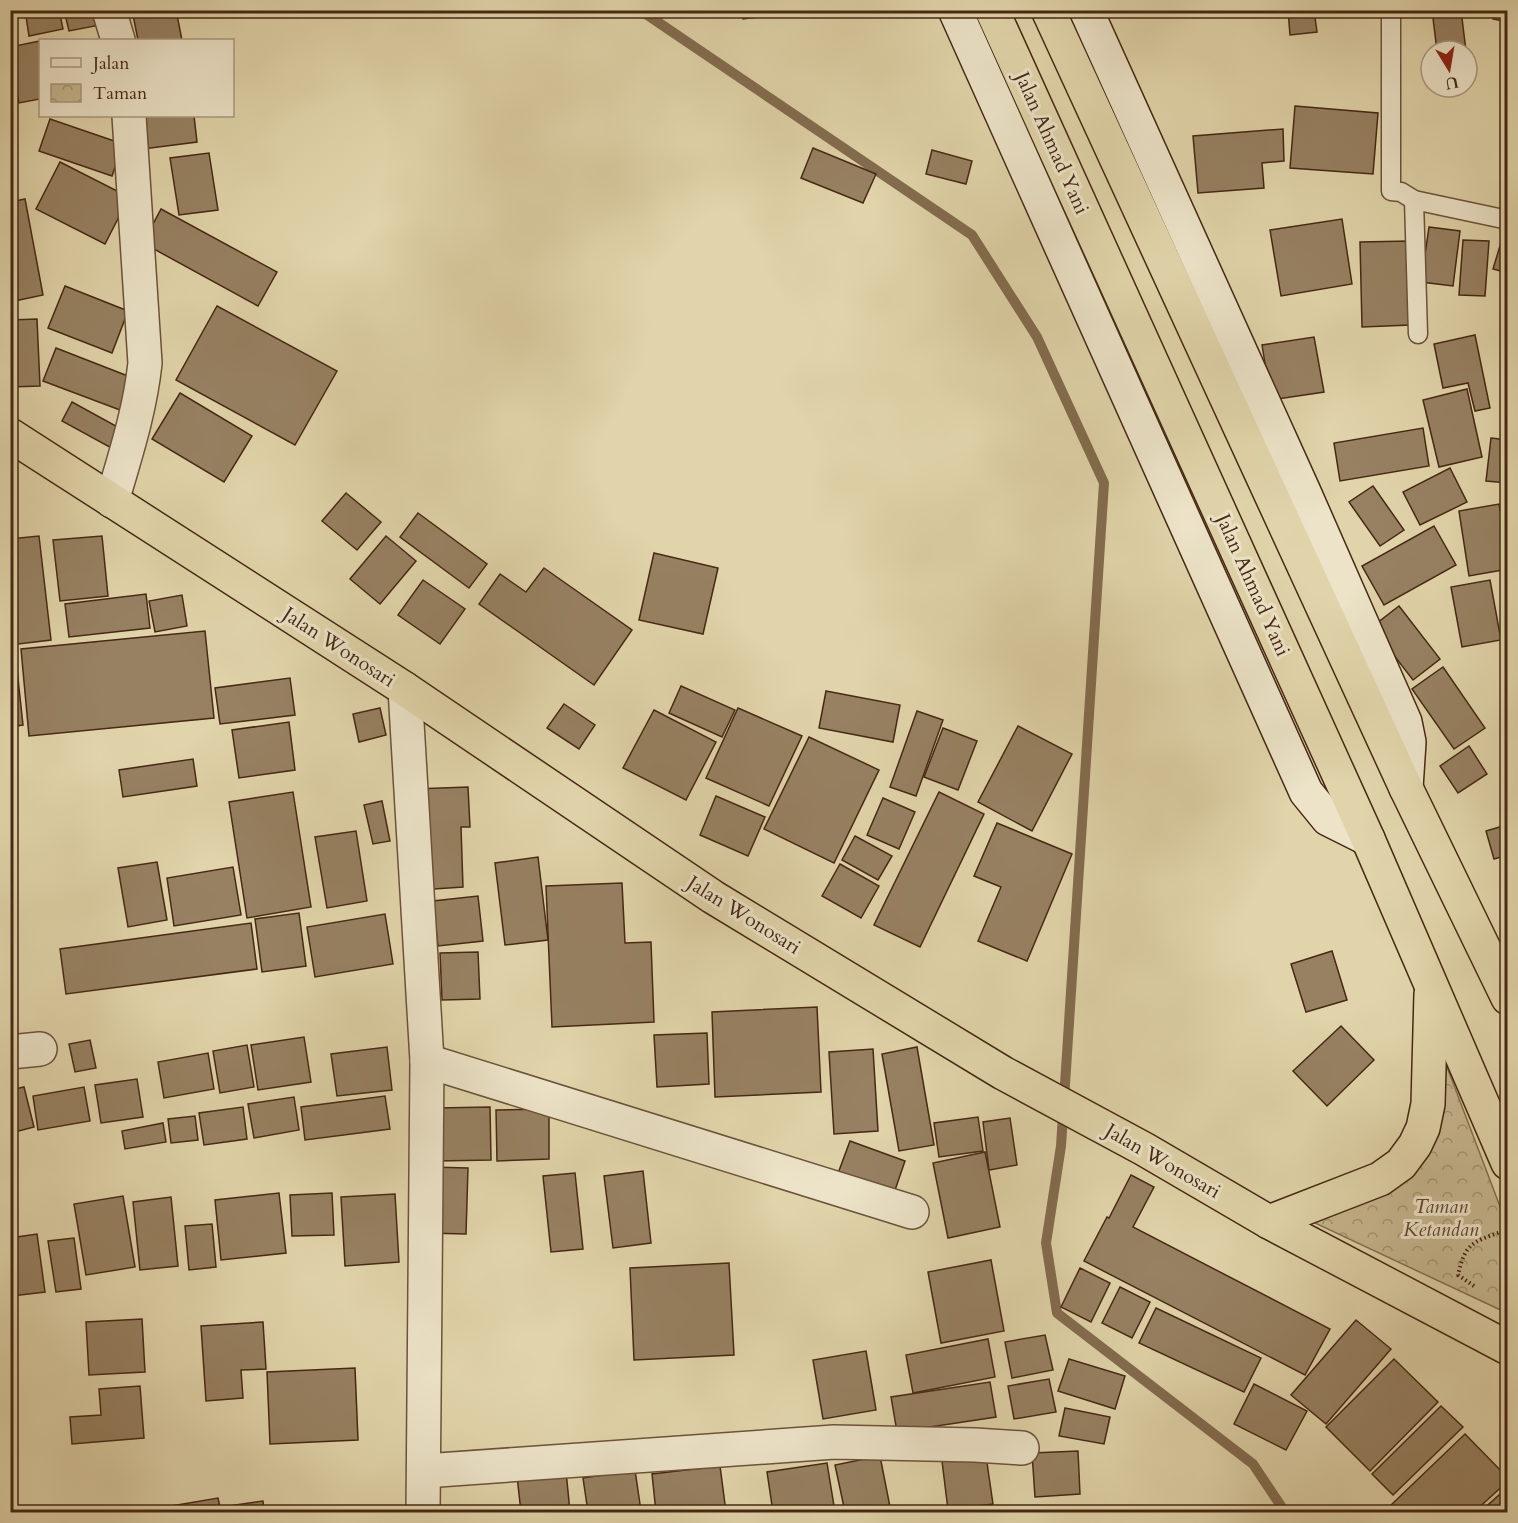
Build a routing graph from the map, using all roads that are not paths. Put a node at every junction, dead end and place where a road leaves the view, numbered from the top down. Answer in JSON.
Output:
{"nodes":[{"id":1,"x":109,"y":10,"type":"edge"},
{"id":2,"x":956,"y":10,"type":"edge"},
{"id":3,"x":992,"y":10,"type":"edge"},
{"id":4,"x":1048,"y":10,"type":"edge"},
{"id":5,"x":1086,"y":10,"type":"edge"},
{"id":6,"x":1391,"y":10,"type":"edge"},
{"id":7,"x":118,"y":39,"type":"edge"},
{"id":8,"x":129,"y":117,"type":"edge"},
{"id":9,"x":1414,"y":200,"type":"junction"},
{"id":10,"x":1508,"y":220,"type":"edge"},
{"id":11,"x":1418,"y":334,"type":"dead end"},
{"id":12,"x":10,"y":435,"type":"edge"},
{"id":13,"x":112,"y":501,"type":"junction"},
{"id":14,"x":405,"y":689,"type":"junction"},
{"id":15,"x":1406,"y":788,"type":"junction"},
{"id":16,"x":1368,"y":839,"type":"junction"},
{"id":17,"x":1431,"y":983,"type":"junction"},
{"id":18,"x":1508,"y":998,"type":"edge"},
{"id":19,"x":427,"y":1061,"type":"junction"},
{"id":20,"x":1508,"y":1163,"type":"edge"},
{"id":21,"x":912,"y":1212,"type":"dead end"},
{"id":22,"x":1269,"y":1222,"type":"junction"},
{"id":23,"x":1508,"y":1348,"type":"edge"},
{"id":24,"x":1022,"y":1448,"type":"dead end"},
{"id":25,"x":424,"y":1471,"type":"junction"},
{"id":26,"x":423,"y":1512,"type":"edge"}],
"edges":[{"from":1,"to":7,"type":"street"},
{"from":2,"to":16,"type":"street"},
{"from":3,"to":16,"type":"highway","name":"Jalan Ahmad Yani"},
{"from":4,"to":15,"type":"highway"},
{"from":5,"to":15,"type":"street"},
{"from":6,"to":9,"type":"lane"},
{"from":8,"to":13,"type":"street"},
{"from":9,"to":10,"type":"lane"},
{"from":9,"to":11,"type":"lane"},
{"from":12,"to":13,"type":"highway","name":"Jalan Wonosari"},
{"from":13,"to":14,"type":"highway","name":"Jalan Wonosari"},
{"from":14,"to":19,"type":"street"},
{"from":14,"to":22,"type":"highway","name":"Jalan Wonosari"},
{"from":15,"to":18,"type":"highway"},
{"from":16,"to":17,"type":"highway","name":"Jalan Ahmad Yani"},
{"from":17,"to":20,"type":"highway","name":"Jalan Ahmad Yani"},
{"from":17,"to":22,"type":"highway"},
{"from":19,"to":21,"type":"street"},
{"from":19,"to":25,"type":"street"},
{"from":22,"to":23,"type":"highway","name":"Jalan Wonosari"},
{"from":24,"to":25,"type":"street"},
{"from":25,"to":26,"type":"street"}]}
